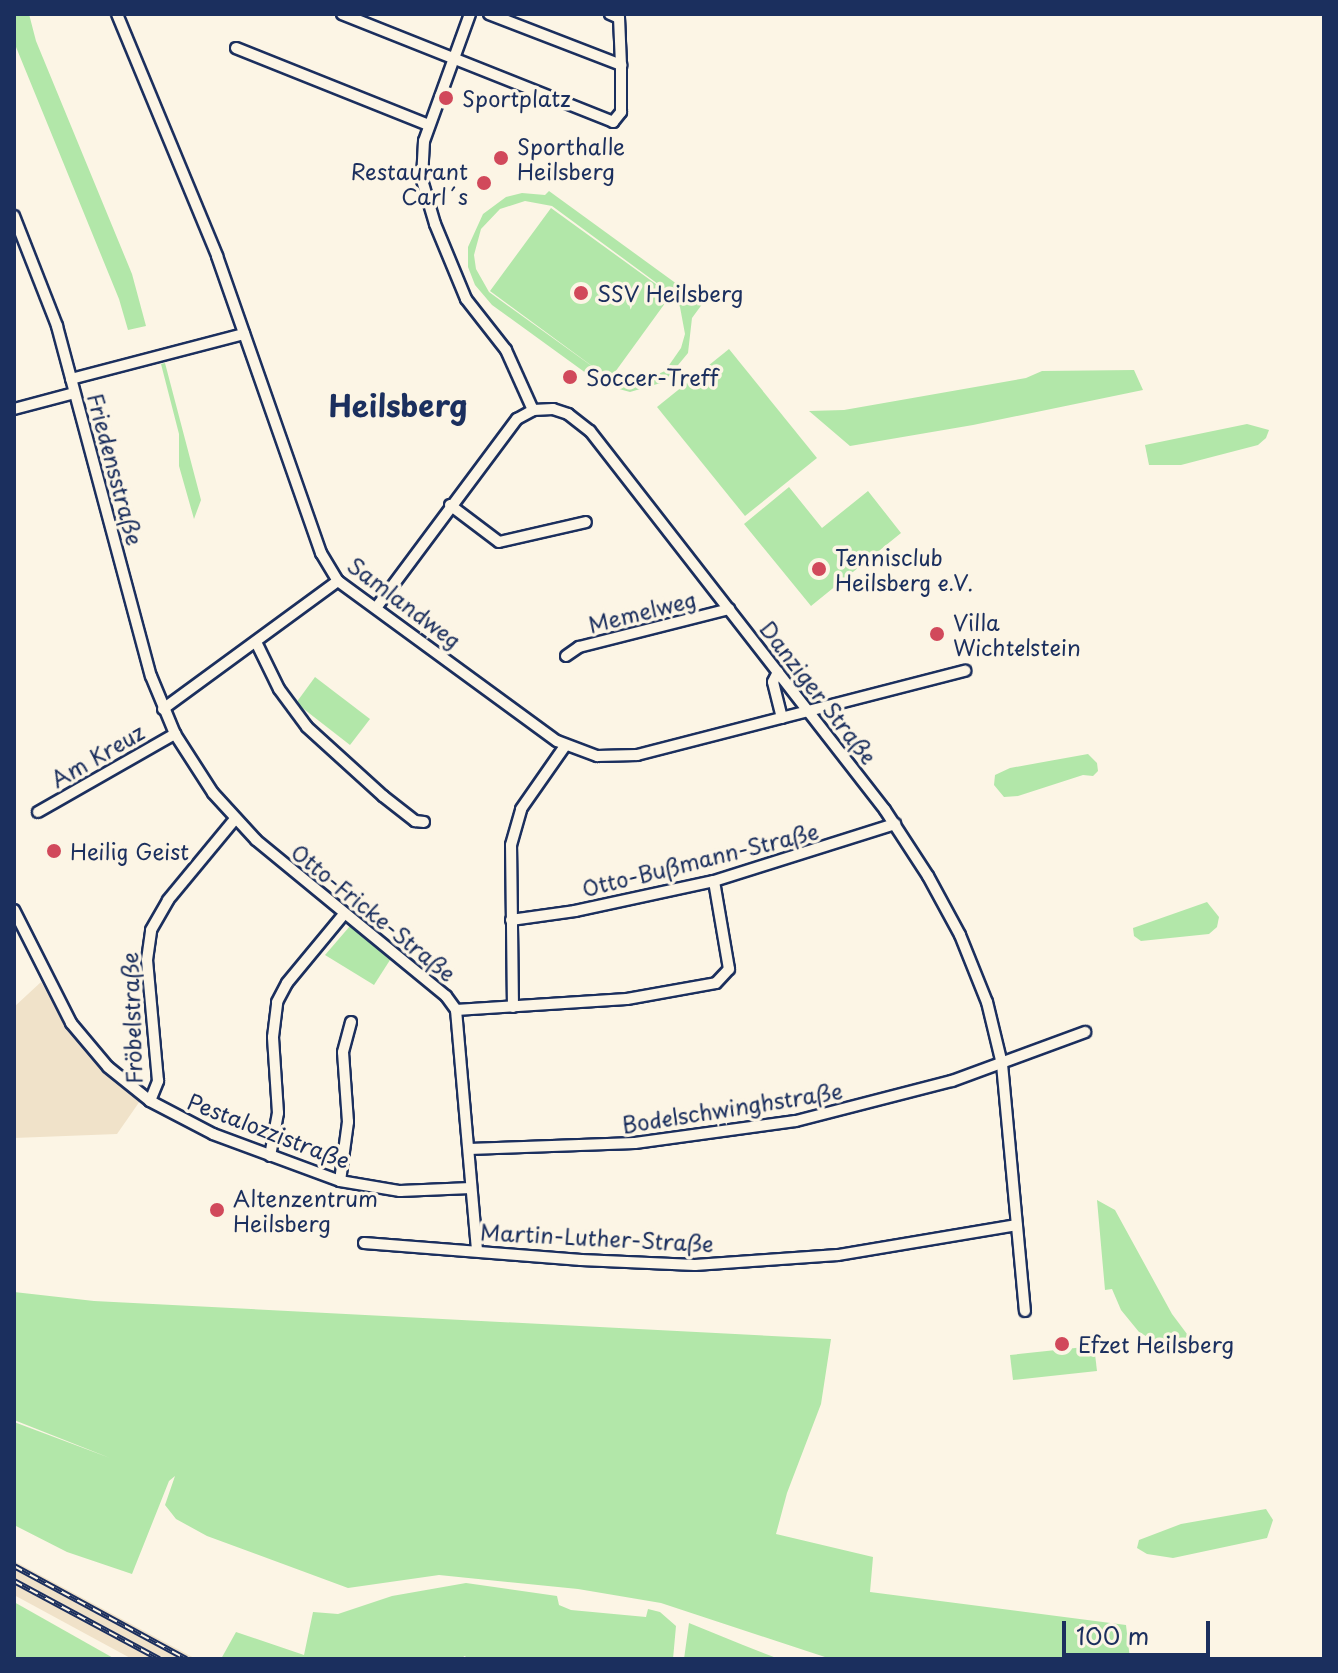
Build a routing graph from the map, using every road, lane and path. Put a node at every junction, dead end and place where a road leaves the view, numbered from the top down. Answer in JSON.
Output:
{"nodes":[{"id":1,"x":117,"y":14,"type":"edge"},
{"id":2,"x":342,"y":14,"type":"edge"},
{"id":3,"x":470,"y":14,"type":"edge"},
{"id":4,"x":489,"y":14,"type":"edge"},
{"id":5,"x":610,"y":14,"type":"edge"},
{"id":6,"x":236,"y":48,"type":"dead end"},
{"id":7,"x":454,"y":58,"type":"junction"},
{"id":8,"x":621,"y":65,"type":"junction"},
{"id":9,"x":429,"y":125,"type":"junction"},
{"id":10,"x":14,"y":216,"type":"edge"},
{"id":11,"x":244,"y":334,"type":"junction"},
{"id":12,"x":71,"y":379,"type":"junction"},
{"id":13,"x":74,"y":393,"type":"junction"},
{"id":14,"x":14,"y":409,"type":"edge"},
{"id":15,"x":533,"y":410,"type":"junction"},
{"id":16,"x":450,"y":505,"type":"junction"},
{"id":17,"x":586,"y":522,"type":"dead end"},
{"id":18,"x":338,"y":581,"type":"junction"},
{"id":19,"x":376,"y":608,"type":"junction"},
{"id":20,"x":729,"y":609,"type":"junction"},
{"id":21,"x":256,"y":642,"type":"junction"},
{"id":22,"x":566,"y":656,"type":"dead end"},
{"id":23,"x":965,"y":671,"type":"dead end"},
{"id":24,"x":778,"y":672,"type":"junction"},
{"id":25,"x":163,"y":709,"type":"junction"},
{"id":26,"x":809,"y":711,"type":"junction"},
{"id":27,"x":782,"y":718,"type":"junction"},
{"id":28,"x":175,"y":734,"type":"junction"},
{"id":29,"x":565,"y":746,"type":"junction"},
{"id":30,"x":38,"y":812,"type":"dead end"},
{"id":31,"x":235,"y":819,"type":"junction"},
{"id":32,"x":424,"y":822,"type":"dead end"},
{"id":33,"x":895,"y":824,"type":"junction"},
{"id":34,"x":714,"y":881,"type":"junction"},
{"id":35,"x":14,"y":910,"type":"edge"},
{"id":36,"x":344,"y":914,"type":"junction"},
{"id":37,"x":511,"y":920,"type":"junction"},
{"id":38,"x":513,"y":1007,"type":"junction"},
{"id":39,"x":456,"y":1010,"type":"junction"},
{"id":40,"x":351,"y":1022,"type":"dead end"},
{"id":41,"x":1085,"y":1032,"type":"dead end"},
{"id":42,"x":1002,"y":1064,"type":"junction"},
{"id":43,"x":150,"y":1101,"type":"junction"},
{"id":44,"x":469,"y":1149,"type":"junction"},
{"id":45,"x":270,"y":1156,"type":"junction"},
{"id":46,"x":340,"y":1181,"type":"junction"},
{"id":47,"x":471,"y":1188,"type":"junction"},
{"id":48,"x":1017,"y":1225,"type":"junction"},
{"id":49,"x":364,"y":1243,"type":"dead end"},
{"id":50,"x":477,"y":1250,"type":"junction"},
{"id":51,"x":1025,"y":1311,"type":"dead end"}],
"edges":[{"from":1,"to":11,"type":"street","name":"Samlandweg"},
{"from":2,"to":7,"type":"street"},
{"from":3,"to":7,"type":"street"},
{"from":4,"to":8,"type":"street"},
{"from":5,"to":8,"type":"street"},
{"from":6,"to":9,"type":"street"},
{"from":7,"to":8,"type":"street"},
{"from":7,"to":9,"type":"street"},
{"from":9,"to":15,"type":"street"},
{"from":10,"to":12,"type":"street","name":"Friedensstraße"},
{"from":11,"to":12,"type":"street"},
{"from":11,"to":18,"type":"street","name":"Samlandweg"},
{"from":12,"to":13,"type":"street","name":"Friedensstraße"},
{"from":13,"to":14,"type":"street"},
{"from":13,"to":25,"type":"street","name":"Friedensstraße"},
{"from":15,"to":16,"type":"street"},
{"from":15,"to":20,"type":"street","name":"Danziger Straße"},
{"from":16,"to":17,"type":"street"},
{"from":16,"to":19,"type":"street"},
{"from":18,"to":19,"type":"street","name":"Samlandweg"},
{"from":18,"to":21,"type":"street"},
{"from":19,"to":29,"type":"street","name":"Samlandweg"},
{"from":20,"to":22,"type":"street","name":"Memelweg"},
{"from":20,"to":24,"type":"street","name":"Danziger Straße"},
{"from":21,"to":25,"type":"street"},
{"from":21,"to":32,"type":"street"},
{"from":23,"to":26,"type":"street","name":"Samlandweg"},
{"from":24,"to":26,"type":"street","name":"Danziger Straße"},
{"from":24,"to":27,"type":"street"},
{"from":25,"to":28,"type":"street","name":"Friedensstraße"},
{"from":26,"to":27,"type":"street","name":"Samlandweg"},
{"from":26,"to":33,"type":"street","name":"Danziger Straße"},
{"from":27,"to":29,"type":"street","name":"Samlandweg"},
{"from":28,"to":30,"type":"street","name":"Am Kreuz"},
{"from":28,"to":31,"type":"street","name":"Otto-Fricke-Straße"},
{"from":29,"to":37,"type":"street"},
{"from":31,"to":36,"type":"street","name":"Otto-Fricke-Straße"},
{"from":31,"to":43,"type":"street","name":"Fröbelstraße"},
{"from":33,"to":34,"type":"street","name":"Otto-Bußmann-Straße"},
{"from":33,"to":42,"type":"street","name":"Danziger Straße"},
{"from":34,"to":37,"type":"street","name":"Otto-Bußmann-Straße"},
{"from":34,"to":38,"type":"street"},
{"from":35,"to":43,"type":"street","name":"Pestalozzistraße"},
{"from":36,"to":39,"type":"street","name":"Otto-Fricke-Straße"},
{"from":36,"to":45,"type":"street"},
{"from":37,"to":38,"type":"street"},
{"from":38,"to":39,"type":"street"},
{"from":39,"to":44,"type":"street","name":"Otto-Fricke-Straße"},
{"from":40,"to":46,"type":"street"},
{"from":41,"to":42,"type":"street","name":"Bodelschwinghstraße"},
{"from":42,"to":44,"type":"street","name":"Bodelschwinghstraße"},
{"from":42,"to":48,"type":"street","name":"Danziger Straße"},
{"from":43,"to":45,"type":"street","name":"Pestalozzistraße"},
{"from":44,"to":47,"type":"street","name":"Otto-Fricke-Straße"},
{"from":45,"to":46,"type":"street","name":"Pestalozzistraße"},
{"from":46,"to":47,"type":"street","name":"Pestalozzistraße"},
{"from":47,"to":50,"type":"street","name":"Otto-Fricke-Straße"},
{"from":48,"to":50,"type":"street","name":"Martin-Luther-Straße"},
{"from":48,"to":51,"type":"street","name":"Danziger Straße"},
{"from":49,"to":50,"type":"street","name":"Martin-Luther-Straße"}]}
